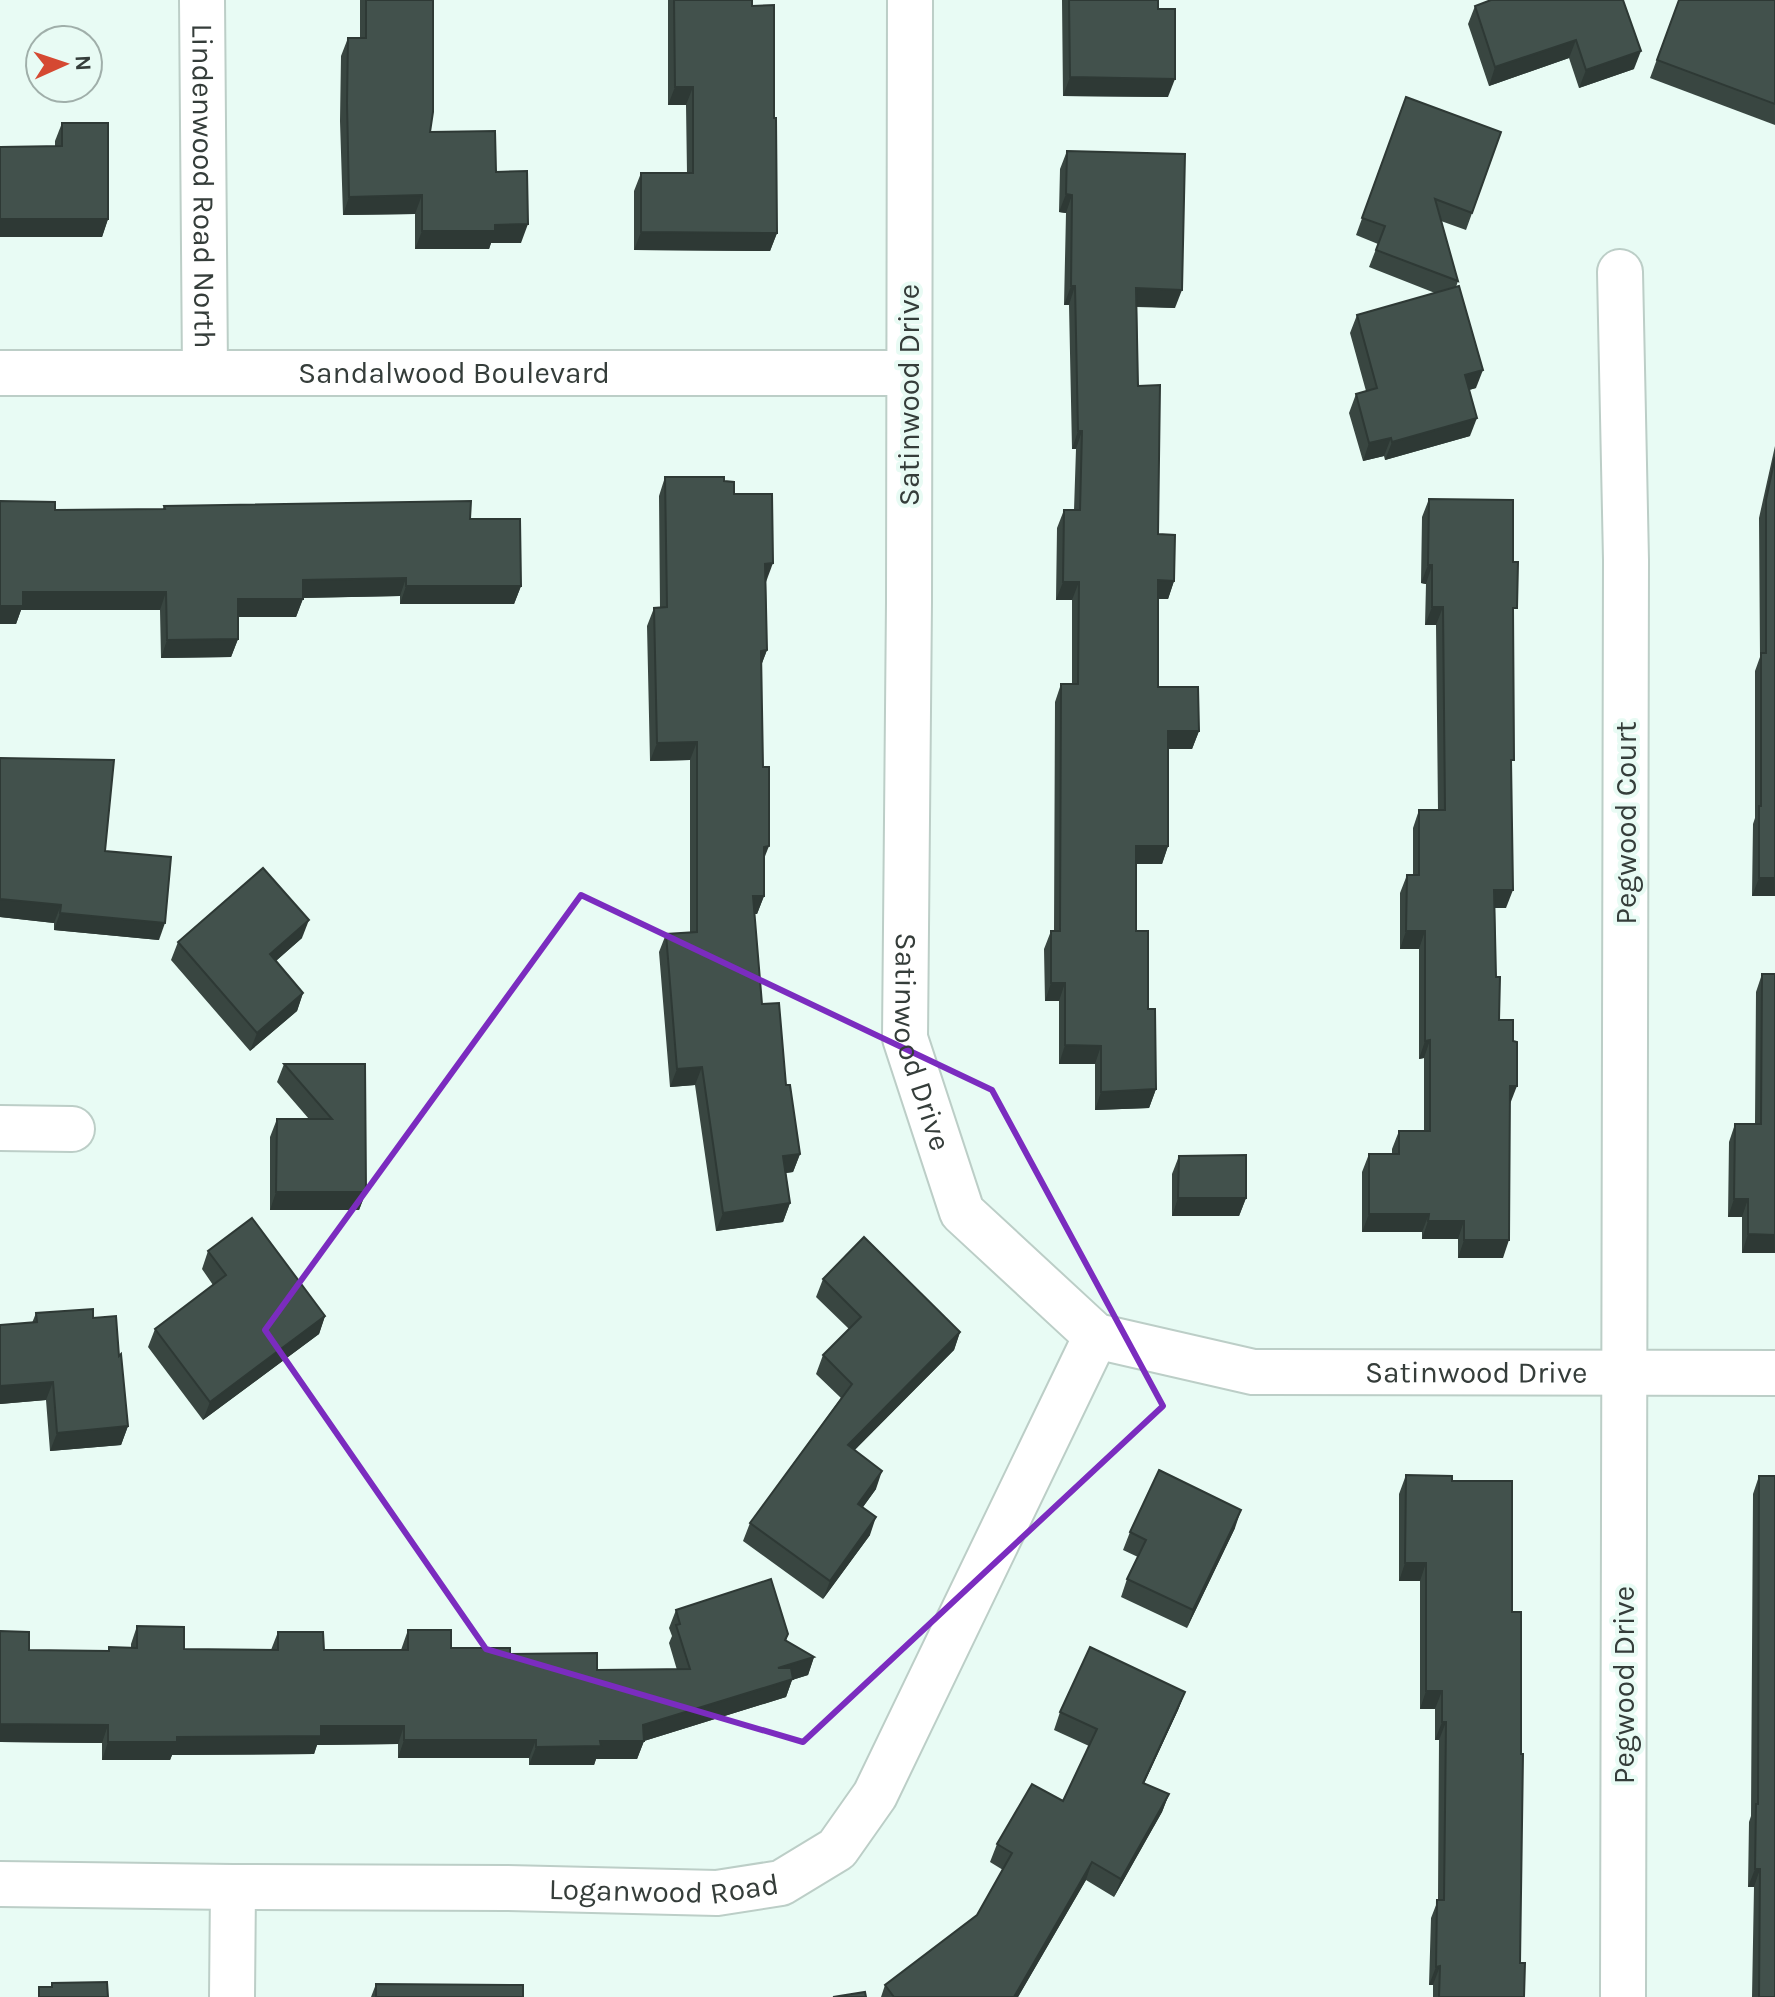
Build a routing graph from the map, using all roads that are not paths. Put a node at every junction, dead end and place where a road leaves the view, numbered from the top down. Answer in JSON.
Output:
{"nodes":[{"id":1,"x":202,"y":0,"type":"edge"},
{"id":2,"x":910,"y":0,"type":"edge"},
{"id":3,"x":1620,"y":272,"type":"dead end"},
{"id":4,"x":205,"y":371,"type":"junction"},
{"id":5,"x":0,"y":373,"type":"edge"},
{"id":6,"x":908,"y":373,"type":"junction"},
{"id":7,"x":0,"y":1128,"type":"edge"},
{"id":8,"x":72,"y":1129,"type":"dead end"},
{"id":9,"x":1096,"y":1336,"type":"junction"},
{"id":10,"x":1626,"y":1373,"type":"junction"},
{"id":11,"x":1775,"y":1373,"type":"edge"},
{"id":12,"x":0,"y":1884,"type":"edge"},
{"id":13,"x":233,"y":1887,"type":"junction"},
{"id":14,"x":232,"y":1997,"type":"edge"},
{"id":15,"x":1623,"y":1997,"type":"edge"}],
"edges":[{"from":1,"to":4,"type":"street","name":"Lindenwood Road North"},
{"from":2,"to":6,"type":"street","name":"Satinwood Drive"},
{"from":3,"to":10,"type":"street","name":"Pegwood Court"},
{"from":4,"to":5,"type":"street","name":"Sandalwood Boulevard"},
{"from":4,"to":6,"type":"street","name":"Sandalwood Boulevard"},
{"from":6,"to":9,"type":"street","name":"Satinwood Drive"},
{"from":7,"to":8,"type":"street"},
{"from":9,"to":10,"type":"street","name":"Satinwood Drive"},
{"from":9,"to":13,"type":"street","name":"Loganwood Road"},
{"from":10,"to":11,"type":"street","name":"Satinwood Drive"},
{"from":10,"to":15,"type":"street","name":"Pegwood Drive"},
{"from":12,"to":13,"type":"street","name":"Loganwood Road"},
{"from":13,"to":14,"type":"street"}]}
